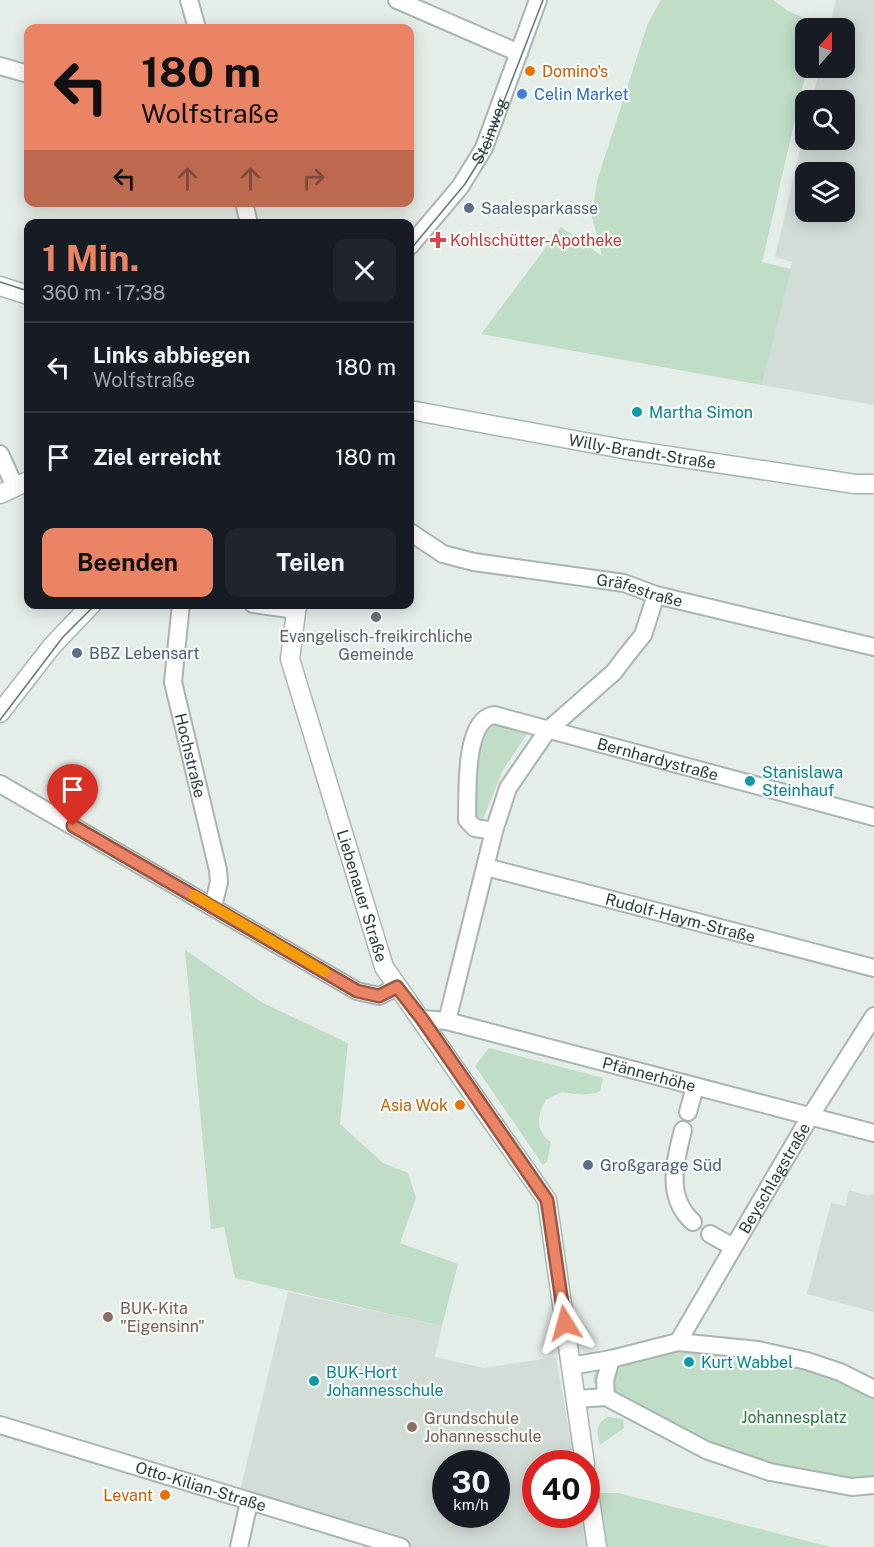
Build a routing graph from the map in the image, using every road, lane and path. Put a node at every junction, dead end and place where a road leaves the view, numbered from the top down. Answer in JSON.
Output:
{"nodes":[{"id":1,"x":189,"y":0,"type":"edge"},
{"id":2,"x":397,"y":0,"type":"edge"},
{"id":3,"x":538,"y":0,"type":"edge"},
{"id":4,"x":196,"y":24,"type":"edge"},
{"id":5,"x":519,"y":52,"type":"junction"},
{"id":6,"x":0,"y":66,"type":"edge"},
{"id":7,"x":24,"y":73,"type":"edge"},
{"id":8,"x":414,"y":241,"type":"edge"},
{"id":9,"x":1,"y":290,"type":"edge"},
{"id":10,"x":24,"y":294,"type":"edge"},
{"id":11,"x":414,"y":411,"type":"edge"},
{"id":12,"x":0,"y":454,"type":"edge"},
{"id":13,"x":874,"y":484,"type":"edge"},
{"id":14,"x":14,"y":487,"type":"edge"},
{"id":15,"x":414,"y":535,"type":"edge"},
{"id":16,"x":656,"y":595,"type":"junction"},
{"id":17,"x":87,"y":609,"type":"edge"},
{"id":18,"x":180,"y":609,"type":"edge"},
{"id":19,"x":296,"y":609,"type":"edge"},
{"id":20,"x":874,"y":646,"type":"edge"},
{"id":21,"x":0,"y":713,"type":"edge"},
{"id":22,"x":547,"y":731,"type":"junction"},
{"id":23,"x":0,"y":784,"type":"edge"},
{"id":24,"x":874,"y":817,"type":"edge"},
{"id":25,"x":494,"y":831,"type":"junction"},
{"id":26,"x":486,"y":867,"type":"junction"},
{"id":27,"x":213,"y":907,"type":"junction"},
{"id":28,"x":874,"y":968,"type":"edge"},
{"id":29,"x":397,"y":987,"type":"junction"},
{"id":30,"x":874,"y":1016,"type":"edge"},
{"id":31,"x":422,"y":1019,"type":"junction"},
{"id":32,"x":447,"y":1021,"type":"junction"},
{"id":33,"x":696,"y":1087,"type":"junction"},
{"id":34,"x":688,"y":1112,"type":"dead end"},
{"id":35,"x":811,"y":1115,"type":"junction"},
{"id":36,"x":683,"y":1130,"type":"dead end"},
{"id":37,"x":874,"y":1133,"type":"edge"},
{"id":38,"x":693,"y":1222,"type":"dead end"},
{"id":39,"x":710,"y":1234,"type":"dead end"},
{"id":40,"x":733,"y":1247,"type":"junction"},
{"id":41,"x":678,"y":1342,"type":"junction"},
{"id":42,"x":611,"y":1359,"type":"junction"},
{"id":43,"x":571,"y":1366,"type":"junction"},
{"id":44,"x":874,"y":1389,"type":"edge"},
{"id":45,"x":606,"y":1397,"type":"junction"},
{"id":46,"x":576,"y":1399,"type":"junction"},
{"id":47,"x":0,"y":1425,"type":"edge"},
{"id":48,"x":583,"y":1450,"type":"edge"},
{"id":49,"x":874,"y":1485,"type":"edge"},
{"id":50,"x":249,"y":1502,"type":"junction"},
{"id":51,"x":594,"y":1528,"type":"edge"},
{"id":52,"x":239,"y":1547,"type":"edge"},
{"id":53,"x":401,"y":1547,"type":"edge"},
{"id":54,"x":597,"y":1547,"type":"edge"}],
"edges":[{"from":1,"to":4,"type":"street"},
{"from":2,"to":5,"type":"street"},
{"from":3,"to":5,"type":"street","name":"Steinweg"},
{"from":5,"to":8,"type":"street","name":"Steinweg"},
{"from":6,"to":7,"type":"street"},
{"from":9,"to":10,"type":"street"},
{"from":11,"to":13,"type":"street","name":"Willy-Brandt-Straße"},
{"from":12,"to":14,"type":"street"},
{"from":15,"to":16,"type":"street","name":"Gräfestraße"},
{"from":16,"to":20,"type":"street","name":"Gräfestraße"},
{"from":16,"to":22,"type":"street"},
{"from":17,"to":21,"type":"street"},
{"from":18,"to":27,"type":"street","name":"Hochstraße"},
{"from":19,"to":29,"type":"street","name":"Liebenauer Straße"},
{"from":22,"to":24,"type":"street","name":"Bernhardystraße"},
{"from":22,"to":25,"type":"street"},
{"from":22,"to":25,"type":"street","name":"Bernhardystraße"},
{"from":23,"to":27,"type":"street"},
{"from":25,"to":26,"type":"street"},
{"from":26,"to":28,"type":"street","name":"Rudolf-Haym-Straße"},
{"from":26,"to":32,"type":"street"},
{"from":27,"to":29,"type":"street"},
{"from":29,"to":31,"type":"street","name":"Liebenauer Straße"},
{"from":30,"to":35,"type":"street","name":"Beyschlagstraße"},
{"from":31,"to":32,"type":"street","name":"Pfännerhöhe"},
{"from":31,"to":43,"type":"street","name":"Liebenauer Straße"},
{"from":32,"to":33,"type":"street","name":"Pfännerhöhe"},
{"from":33,"to":34,"type":"street"},
{"from":33,"to":35,"type":"street","name":"Pfännerhöhe"},
{"from":35,"to":37,"type":"street","name":"Pfännerhöhe"},
{"from":35,"to":40,"type":"street","name":"Beyschlagstraße"},
{"from":36,"to":38,"type":"street"},
{"from":39,"to":40,"type":"street"},
{"from":40,"to":41,"type":"street","name":"Beyschlagstraße"},
{"from":41,"to":42,"type":"street"},
{"from":41,"to":44,"type":"street"},
{"from":42,"to":43,"type":"street"},
{"from":42,"to":45,"type":"street"},
{"from":43,"to":46,"type":"street","name":"Liebenauer Straße"},
{"from":45,"to":46,"type":"street"},
{"from":45,"to":49,"type":"street"},
{"from":46,"to":48,"type":"street","name":"Liebenauer Straße"},
{"from":47,"to":50,"type":"street","name":"Otto-Kilian-Straße"},
{"from":50,"to":52,"type":"street"},
{"from":50,"to":53,"type":"street","name":"Otto-Kilian-Straße"},
{"from":51,"to":54,"type":"street"}]}
